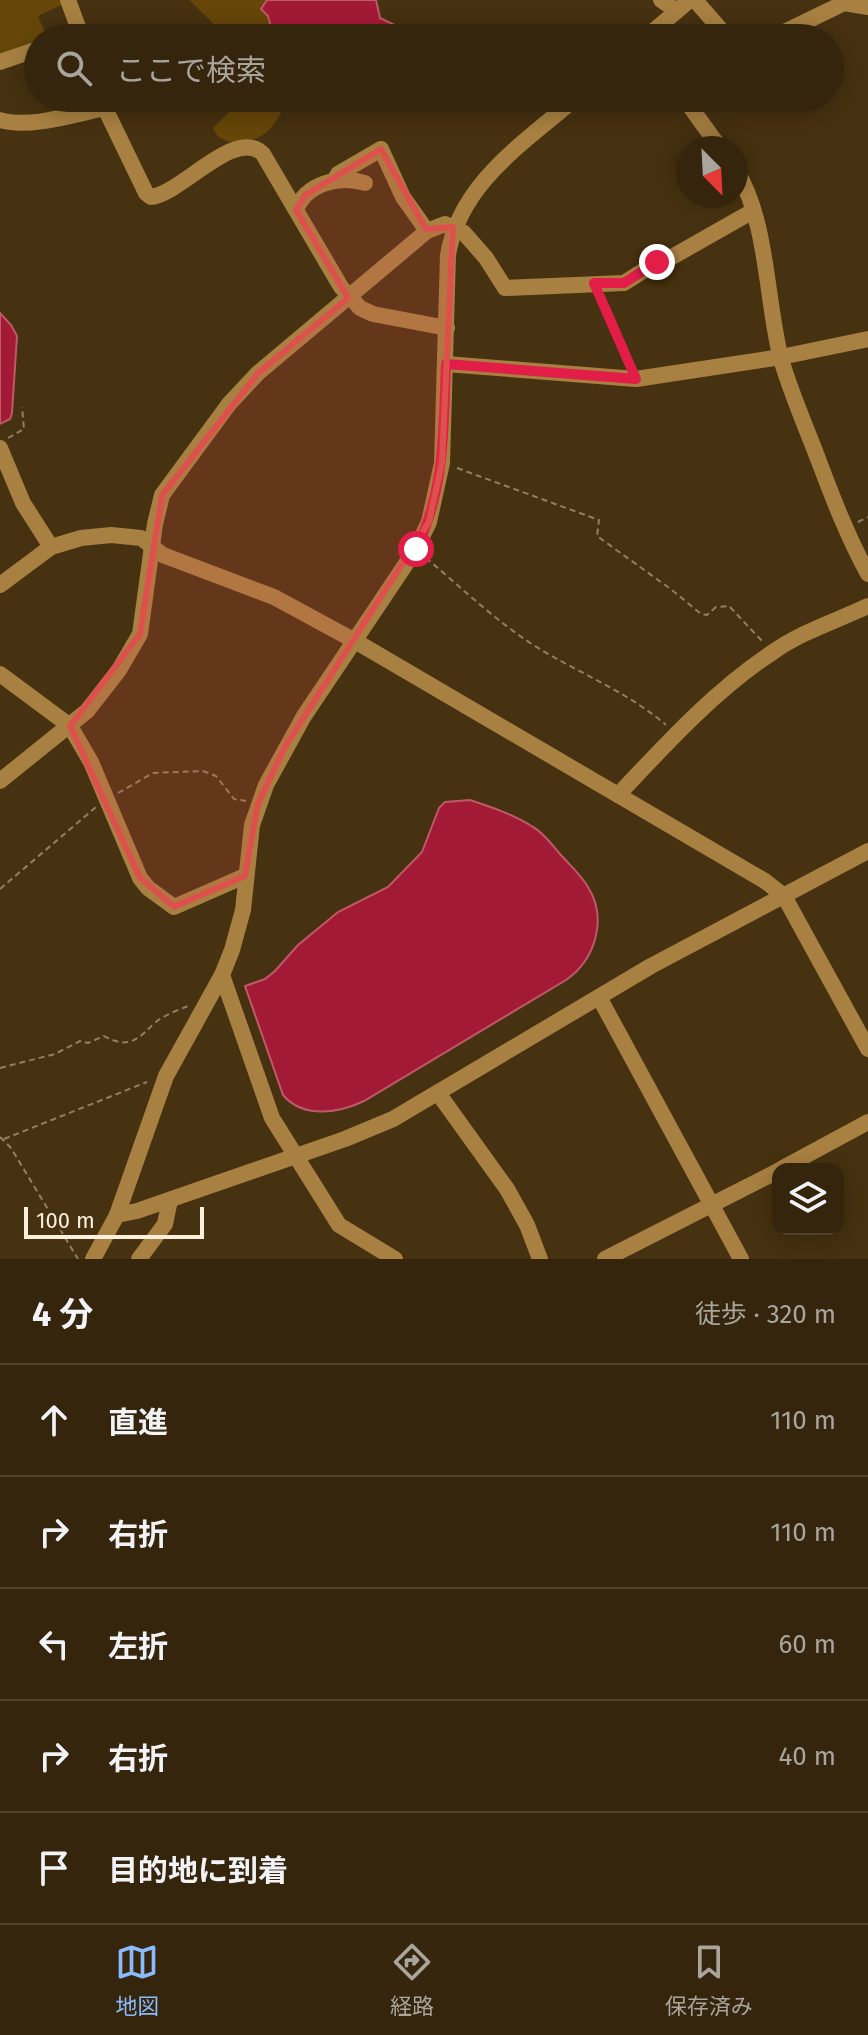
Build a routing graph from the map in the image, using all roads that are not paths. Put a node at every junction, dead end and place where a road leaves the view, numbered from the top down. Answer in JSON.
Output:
{"nodes":[{"id":1,"x":68,"y":0,"type":"edge"},
{"id":2,"x":661,"y":0,"type":"edge"},
{"id":3,"x":842,"y":2,"type":"edge"},
{"id":4,"x":687,"y":4,"type":"edge"},
{"id":5,"x":868,"y":7,"type":"edge"},
{"id":6,"x":74,"y":24,"type":"edge"},
{"id":7,"x":663,"y":24,"type":"edge"},
{"id":8,"x":711,"y":24,"type":"edge"},
{"id":9,"x":799,"y":24,"type":"edge"},
{"id":10,"x":24,"y":54,"type":"edge"},
{"id":11,"x":0,"y":62,"type":"edge"},
{"id":12,"x":76,"y":112,"type":"edge"},
{"id":13,"x":106,"y":112,"type":"edge"},
{"id":14,"x":560,"y":112,"type":"edge"},
{"id":15,"x":694,"y":112,"type":"edge"},
{"id":16,"x":0,"y":120,"type":"edge"},
{"id":17,"x":711,"y":136,"type":"edge"},
{"id":18,"x":334,"y":181,"type":"junction"},
{"id":19,"x":365,"y":183,"type":"dead end"},
{"id":20,"x":748,"y":196,"type":"edge"},
{"id":21,"x":296,"y":210,"type":"junction"},
{"id":22,"x":753,"y":211,"type":"junction"},
{"id":23,"x":453,"y":227,"type":"junction"},
{"id":24,"x":427,"y":231,"type":"junction"},
{"id":25,"x":350,"y":296,"type":"junction"},
{"id":26,"x":447,"y":328,"type":"junction"},
{"id":27,"x":868,"y":339,"type":"edge"},
{"id":28,"x":781,"y":357,"type":"junction"},
{"id":29,"x":446,"y":364,"type":"junction"},
{"id":30,"x":0,"y":445,"type":"edge"},
{"id":31,"x":51,"y":547,"type":"junction"},
{"id":32,"x":152,"y":547,"type":"junction"},
{"id":33,"x":868,"y":574,"type":"edge"},
{"id":34,"x":0,"y":585,"type":"edge"},
{"id":35,"x":868,"y":606,"type":"edge"},
{"id":36,"x":355,"y":641,"type":"junction"},
{"id":37,"x":0,"y":674,"type":"edge"},
{"id":38,"x":70,"y":726,"type":"junction"},
{"id":39,"x":0,"y":781,"type":"edge"},
{"id":40,"x":618,"y":795,"type":"junction"},
{"id":41,"x":868,"y":851,"type":"edge"},
{"id":42,"x":245,"y":876,"type":"junction"},
{"id":43,"x":784,"y":896,"type":"junction"},
{"id":44,"x":222,"y":975,"type":"junction"},
{"id":45,"x":599,"y":997,"type":"junction"},
{"id":46,"x":868,"y":1049,"type":"edge"},
{"id":47,"x":438,"y":1093,"type":"junction"},
{"id":48,"x":868,"y":1122,"type":"edge"},
{"id":49,"x":297,"y":1156,"type":"junction"},
{"id":50,"x":793,"y":1163,"type":"edge"},
{"id":51,"x":772,"y":1174,"type":"edge"},
{"id":52,"x":170,"y":1200,"type":"junction"},
{"id":53,"x":712,"y":1206,"type":"junction"},
{"id":54,"x":117,"y":1215,"type":"junction"},
{"id":55,"x":93,"y":1259,"type":"edge"},
{"id":56,"x":139,"y":1259,"type":"edge"},
{"id":57,"x":395,"y":1259,"type":"edge"},
{"id":58,"x":540,"y":1259,"type":"edge"},
{"id":59,"x":605,"y":1259,"type":"edge"},
{"id":60,"x":741,"y":1259,"type":"edge"}],
"edges":[{"from":1,"to":6,"type":"street"},
{"from":2,"to":4,"type":"street"},
{"from":3,"to":5,"type":"street"},
{"from":3,"to":9,"type":"street"},
{"from":4,"to":7,"type":"street"},
{"from":4,"to":8,"type":"street"},
{"from":10,"to":11,"type":"street"},
{"from":12,"to":16,"type":"street"},
{"from":13,"to":21,"type":"street"},
{"from":14,"to":23,"type":"street"},
{"from":15,"to":17,"type":"street"},
{"from":18,"to":19,"type":"street"},
{"from":18,"to":21,"type":"street"},
{"from":18,"to":24,"type":"street"},
{"from":20,"to":22,"type":"street"},
{"from":21,"to":25,"type":"street"},
{"from":22,"to":23,"type":"street"},
{"from":22,"to":28,"type":"street"},
{"from":23,"to":24,"type":"street"},
{"from":23,"to":26,"type":"street"},
{"from":24,"to":25,"type":"street"},
{"from":25,"to":26,"type":"street"},
{"from":25,"to":32,"type":"street"},
{"from":26,"to":29,"type":"street"},
{"from":27,"to":28,"type":"street"},
{"from":28,"to":29,"type":"street"},
{"from":28,"to":33,"type":"street"},
{"from":29,"to":36,"type":"street"},
{"from":30,"to":31,"type":"street"},
{"from":31,"to":32,"type":"street"},
{"from":31,"to":34,"type":"street"},
{"from":32,"to":36,"type":"street"},
{"from":32,"to":38,"type":"street"},
{"from":35,"to":40,"type":"street"},
{"from":36,"to":40,"type":"street"},
{"from":36,"to":42,"type":"street"},
{"from":37,"to":38,"type":"street"},
{"from":38,"to":39,"type":"street"},
{"from":38,"to":42,"type":"street"},
{"from":40,"to":43,"type":"street"},
{"from":41,"to":43,"type":"street"},
{"from":42,"to":44,"type":"street"},
{"from":43,"to":45,"type":"street"},
{"from":43,"to":46,"type":"street"},
{"from":44,"to":49,"type":"street"},
{"from":44,"to":54,"type":"street"},
{"from":45,"to":47,"type":"street"},
{"from":45,"to":53,"type":"street"},
{"from":47,"to":49,"type":"street"},
{"from":47,"to":58,"type":"street"},
{"from":48,"to":50,"type":"street"},
{"from":49,"to":52,"type":"street"},
{"from":49,"to":57,"type":"street"},
{"from":51,"to":53,"type":"street"},
{"from":52,"to":54,"type":"street"},
{"from":52,"to":56,"type":"street"},
{"from":53,"to":59,"type":"street"},
{"from":53,"to":60,"type":"street"},
{"from":54,"to":55,"type":"street"}]}
